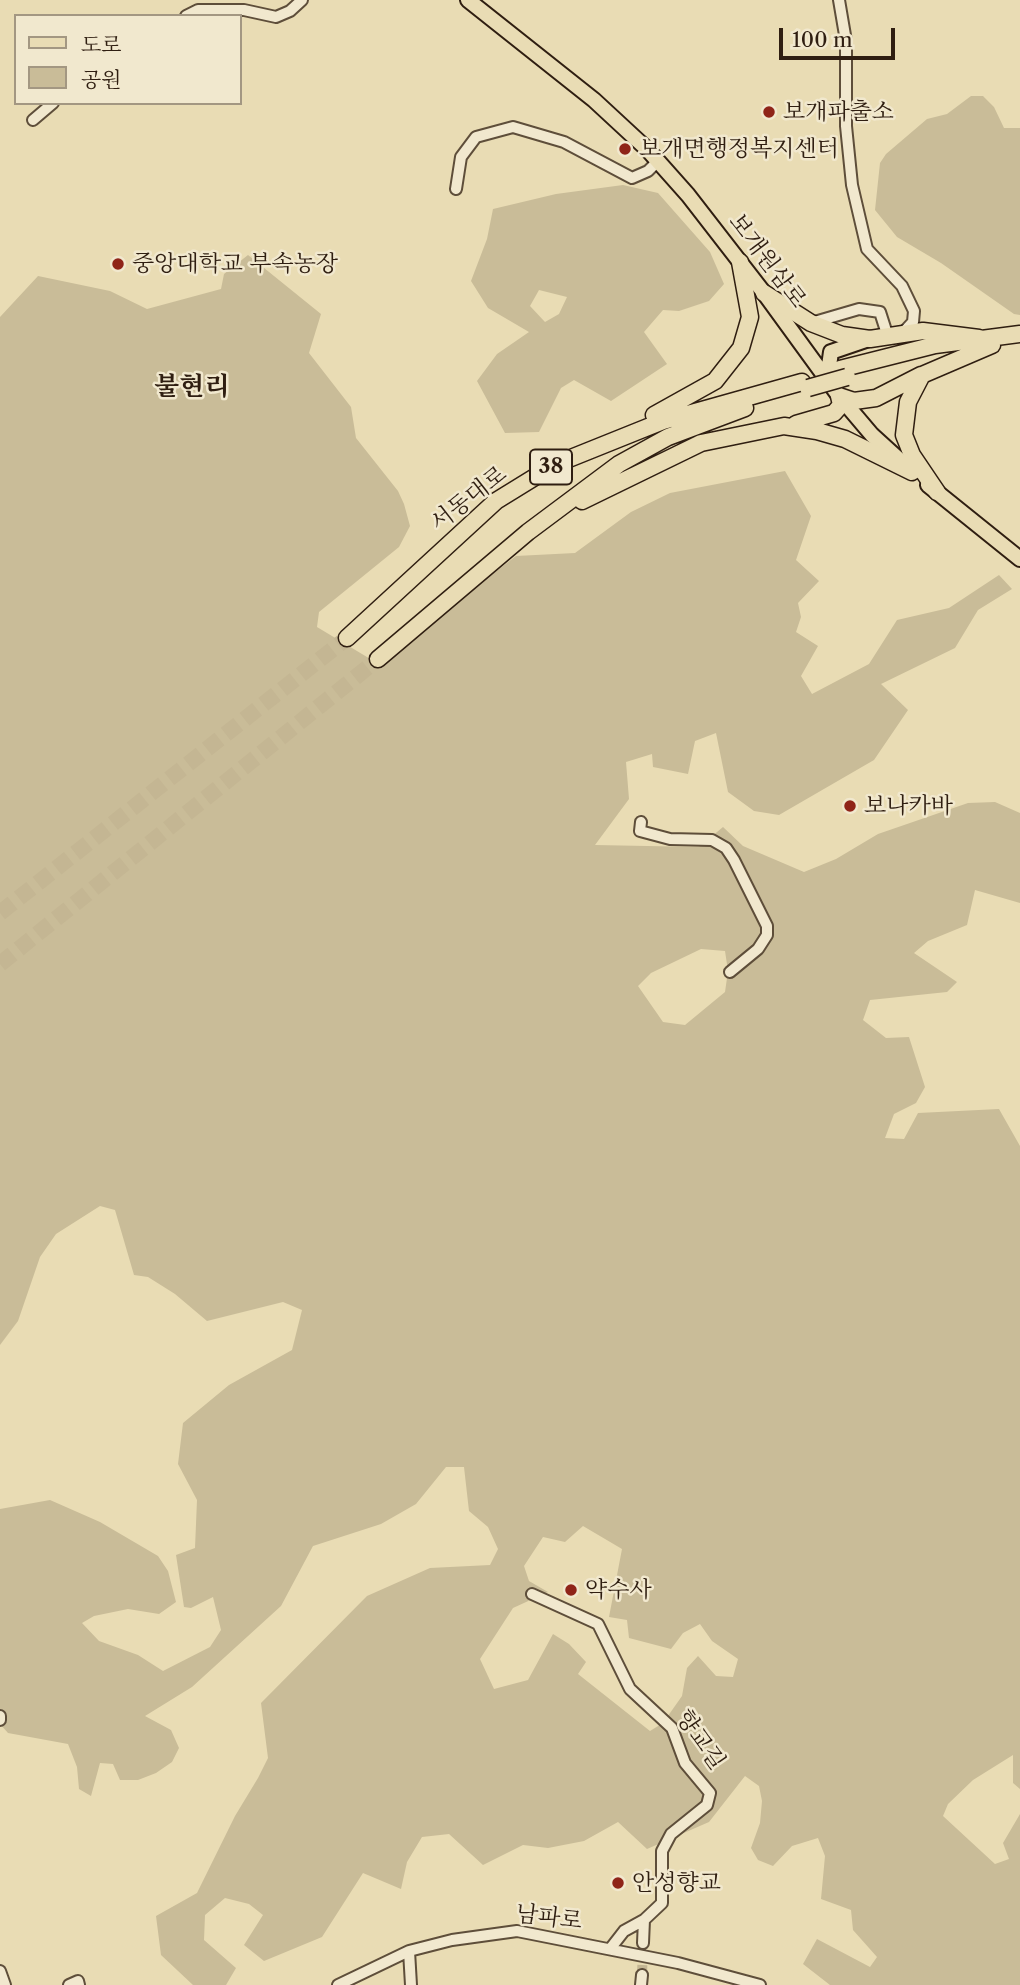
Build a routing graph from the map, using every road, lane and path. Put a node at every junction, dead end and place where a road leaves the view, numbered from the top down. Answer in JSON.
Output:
{"nodes":[{"id":1,"x":302,"y":0,"type":"edge"},
{"id":2,"x":468,"y":0,"type":"edge"},
{"id":3,"x":839,"y":0,"type":"edge"},
{"id":4,"x":190,"y":14,"type":"edge"},
{"id":5,"x":51,"y":105,"type":"edge"},
{"id":6,"x":33,"y":120,"type":"dead end"},
{"id":7,"x":658,"y":161,"type":"junction"},
{"id":8,"x":456,"y":189,"type":"dead end"},
{"id":9,"x":740,"y":262,"type":"junction"},
{"id":10,"x":764,"y":293,"type":"junction"},
{"id":11,"x":811,"y":323,"type":"junction"},
{"id":12,"x":1020,"y":334,"type":"edge"},
{"id":13,"x":895,"y":336,"type":"junction"},
{"id":14,"x":870,"y":339,"type":"junction"},
{"id":15,"x":986,"y":341,"type":"junction"},
{"id":16,"x":1020,"y":342,"type":"edge"},
{"id":17,"x":922,"y":375,"type":"junction"},
{"id":18,"x":827,"y":380,"type":"junction"},
{"id":19,"x":805,"y":385,"type":"junction"},
{"id":20,"x":839,"y":396,"type":"junction"},
{"id":21,"x":784,"y":426,"type":"junction"},
{"id":22,"x":556,"y":464,"type":"junction"},
{"id":23,"x":912,"y":472,"type":"junction"},
{"id":24,"x":937,"y":492,"type":"junction"},
{"id":25,"x":528,"y":532,"type":"junction"},
{"id":26,"x":1020,"y":559,"type":"edge"},
{"id":27,"x":347,"y":638,"type":"tunnel mouth"},
{"id":28,"x":378,"y":659,"type":"tunnel mouth"},
{"id":29,"x":641,"y":822,"type":"dead end"},
{"id":30,"x":730,"y":972,"type":"dead end"},
{"id":31,"x":532,"y":1594,"type":"dead end"},
{"id":32,"x":644,"y":1920,"type":"junction"},
{"id":33,"x":643,"y":1944,"type":"tunnel mouth"},
{"id":34,"x":610,"y":1949,"type":"junction"},
{"id":35,"x":409,"y":1951,"type":"junction"},
{"id":36,"x":0,"y":1971,"type":"edge"},
{"id":37,"x":5,"y":1985,"type":"edge"},
{"id":38,"x":69,"y":1985,"type":"edge"},
{"id":39,"x":79,"y":1985,"type":"edge"},
{"id":40,"x":338,"y":1985,"type":"edge"},
{"id":41,"x":411,"y":1985,"type":"edge"},
{"id":42,"x":760,"y":1985,"type":"edge"}],
"edges":[{"from":1,"to":4,"type":"street"},
{"from":2,"to":7,"type":"main road","name":"보개원삼로"},
{"from":3,"to":13,"type":"street"},
{"from":5,"to":6,"type":"street"},
{"from":7,"to":8,"type":"street"},
{"from":7,"to":9,"type":"main road","name":"보개원삼로"},
{"from":9,"to":10,"type":"main road","name":"보개원삼로"},
{"from":9,"to":22,"type":"highway"},
{"from":10,"to":11,"type":"highway"},
{"from":10,"to":18,"type":"main road","name":"보개원삼로"},
{"from":11,"to":13,"type":"street"},
{"from":11,"to":14,"type":"highway"},
{"from":12,"to":15,"type":"highway","number":"38"},
{"from":13,"to":14,"type":"highway"},
{"from":13,"to":15,"type":"highway"},
{"from":14,"to":18,"type":"main road"},
{"from":15,"to":16,"type":"highway","number":"38"},
{"from":15,"to":17,"type":"highway"},
{"from":15,"to":19,"type":"highway","number":"38"},
{"from":17,"to":20,"type":"highway"},
{"from":17,"to":24,"type":"highway"},
{"from":18,"to":20,"type":"main road","name":"보개원삼로"},
{"from":19,"to":22,"type":"highway","name":"서동대로","number":"38"},
{"from":19,"to":25,"type":"highway","number":"38"},
{"from":20,"to":21,"type":"highway"},
{"from":20,"to":23,"type":"main road","name":"보개원삼로"},
{"from":21,"to":23,"type":"highway"},
{"from":21,"to":25,"type":"highway"},
{"from":22,"to":27,"type":"highway","name":"서동대로","number":"38"},
{"from":23,"to":24,"type":"main road","name":"보개원삼로"},
{"from":24,"to":26,"type":"main road","name":"보개원삼로"},
{"from":25,"to":28,"type":"highway","number":"38"},
{"from":29,"to":30,"type":"street"},
{"from":31,"to":32,"type":"street","name":"향교길"},
{"from":32,"to":33,"type":"street"},
{"from":32,"to":34,"type":"street"},
{"from":34,"to":35,"type":"street","name":"남파로"},
{"from":34,"to":42,"type":"street","name":"남파로"},
{"from":35,"to":40,"type":"street","name":"남파로"},
{"from":35,"to":41,"type":"street"},
{"from":36,"to":37,"type":"street"},
{"from":38,"to":39,"type":"street"}]}
